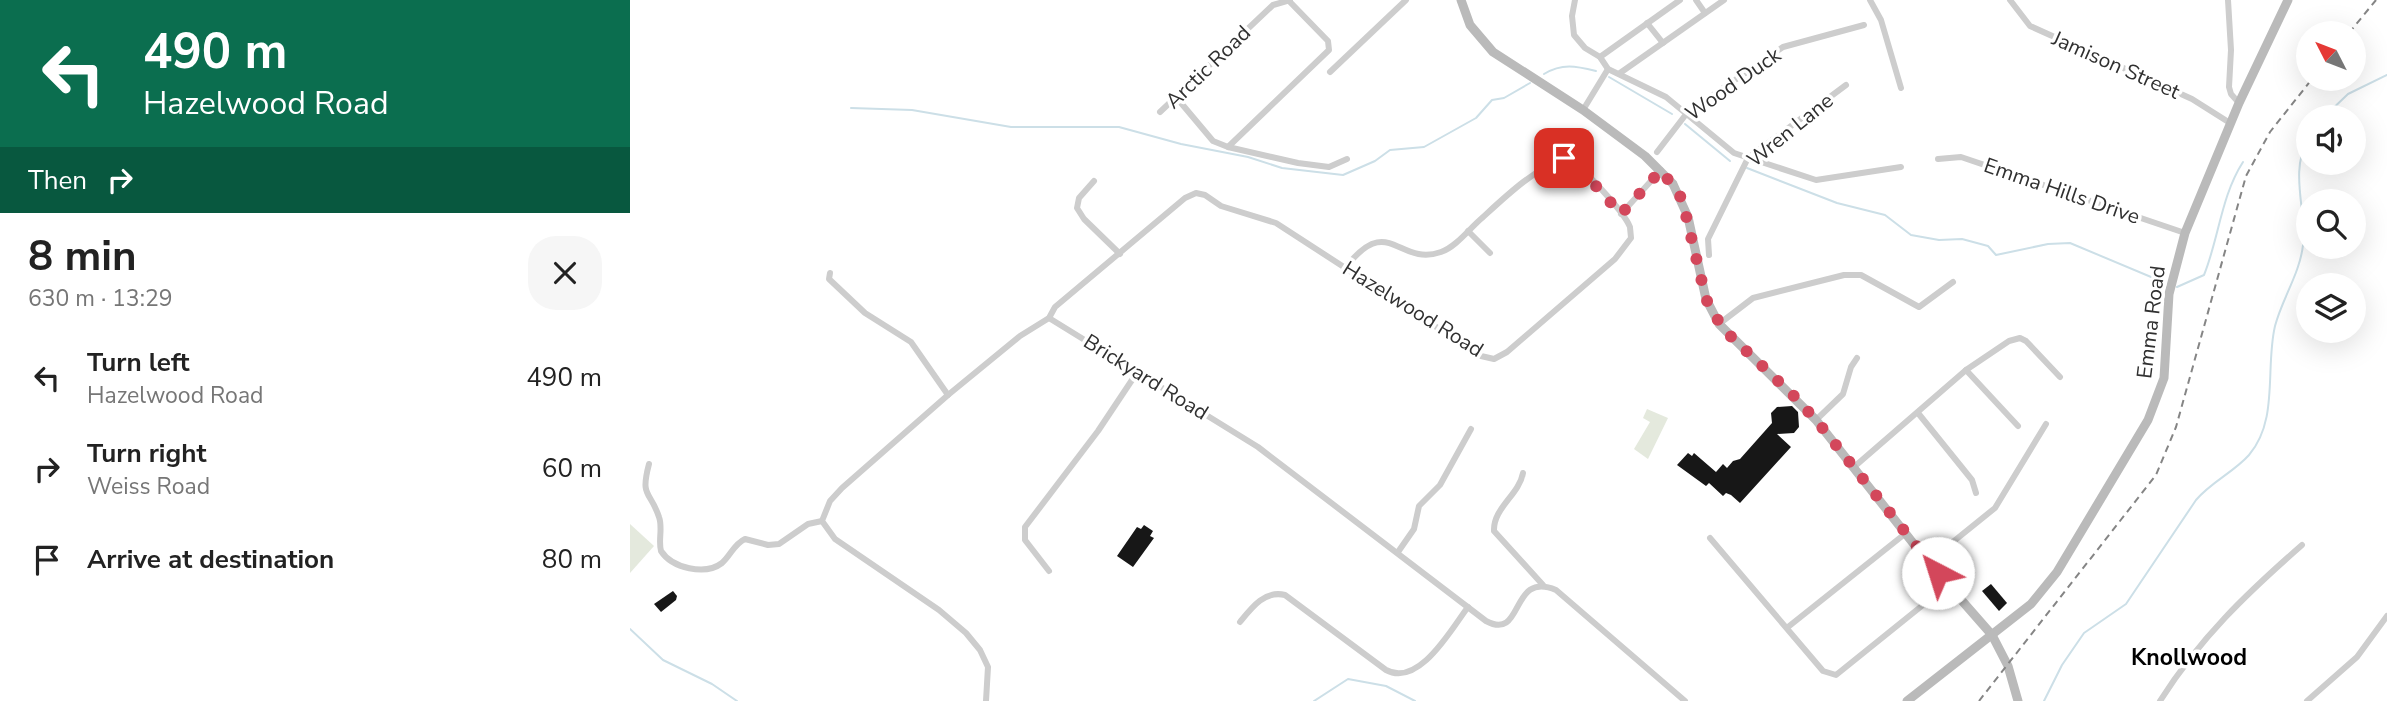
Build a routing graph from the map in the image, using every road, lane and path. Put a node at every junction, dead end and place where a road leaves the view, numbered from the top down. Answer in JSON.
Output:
{"nodes":[{"id":1,"x":1289,"y":0,"type":"edge"},
{"id":2,"x":1406,"y":0,"type":"edge"},
{"id":3,"x":1461,"y":0,"type":"edge"},
{"id":4,"x":1574,"y":0,"type":"edge"},
{"id":5,"x":1680,"y":0,"type":"edge"},
{"id":6,"x":1696,"y":0,"type":"edge"},
{"id":7,"x":1724,"y":0,"type":"edge"},
{"id":8,"x":1870,"y":0,"type":"edge"},
{"id":9,"x":2010,"y":0,"type":"edge"},
{"id":10,"x":2228,"y":0,"type":"edge"},
{"id":11,"x":2288,"y":0,"type":"edge"},
{"id":12,"x":1705,"y":13,"type":"junction"},
{"id":13,"x":1647,"y":23,"type":"junction"},
{"id":14,"x":1864,"y":25,"type":"dead end"},
{"id":15,"x":1663,"y":43,"type":"junction"},
{"id":16,"x":1600,"y":57,"type":"junction"},
{"id":17,"x":1608,"y":69,"type":"junction"},
{"id":18,"x":1330,"y":72,"type":"dead end"},
{"id":19,"x":1620,"y":73,"type":"junction"},
{"id":20,"x":1846,"y":85,"type":"dead end"},
{"id":21,"x":1901,"y":88,"type":"dead end"},
{"id":22,"x":1176,"y":97,"type":"junction"},
{"id":23,"x":2239,"y":103,"type":"junction"},
{"id":24,"x":1583,"y":110,"type":"junction"},
{"id":25,"x":1160,"y":112,"type":"dead end"},
{"id":26,"x":1687,"y":113,"type":"junction"},
{"id":27,"x":2230,"y":124,"type":"junction"},
{"id":28,"x":1228,"y":147,"type":"junction"},
{"id":29,"x":1657,"y":152,"type":"dead end"},
{"id":30,"x":1748,"y":158,"type":"junction"},
{"id":31,"x":1347,"y":159,"type":"dead end"},
{"id":32,"x":1938,"y":159,"type":"dead end"},
{"id":33,"x":1901,"y":167,"type":"dead end"},
{"id":34,"x":1661,"y":170,"type":"junction"},
{"id":35,"x":1094,"y":181,"type":"dead end"},
{"id":36,"x":1621,"y":214,"type":"junction"},
{"id":37,"x":1468,"y":231,"type":"junction"},
{"id":38,"x":2185,"y":233,"type":"junction"},
{"id":39,"x":1490,"y":253,"type":"dead end"},
{"id":40,"x":1120,"y":254,"type":"junction"},
{"id":41,"x":1709,"y":255,"type":"dead end"},
{"id":42,"x":1346,"y":267,"type":"junction"},
{"id":43,"x":830,"y":273,"type":"dead end"},
{"id":44,"x":1953,"y":282,"type":"dead end"},
{"id":45,"x":1049,"y":318,"type":"junction"},
{"id":46,"x":1720,"y":324,"type":"junction"},
{"id":47,"x":1857,"y":358,"type":"dead end"},
{"id":48,"x":1138,"y":370,"type":"junction"},
{"id":49,"x":1966,"y":370,"type":"junction"},
{"id":50,"x":2060,"y":377,"type":"dead end"},
{"id":51,"x":948,"y":395,"type":"junction"},
{"id":52,"x":1918,"y":413,"type":"junction"},
{"id":53,"x":1816,"y":420,"type":"junction"},
{"id":54,"x":2046,"y":424,"type":"dead end"},
{"id":55,"x":2018,"y":426,"type":"dead end"},
{"id":56,"x":1471,"y":429,"type":"dead end"},
{"id":57,"x":649,"y":464,"type":"dead end"},
{"id":58,"x":1853,"y":467,"type":"junction"},
{"id":59,"x":1523,"y":473,"type":"dead end"},
{"id":60,"x":1976,"y":493,"type":"dead end"},
{"id":61,"x":822,"y":521,"type":"junction"},
{"id":62,"x":1906,"y":533,"type":"junction"},
{"id":63,"x":1710,"y":538,"type":"dead end"},
{"id":64,"x":2302,"y":545,"type":"dead end"},
{"id":65,"x":1398,"y":552,"type":"junction"},
{"id":66,"x":1928,"y":562,"type":"junction"},
{"id":67,"x":1049,"y":571,"type":"dead end"},
{"id":68,"x":1949,"y":584,"type":"junction"},
{"id":69,"x":1544,"y":585,"type":"junction"},
{"id":70,"x":1468,"y":607,"type":"junction"},
{"id":71,"x":2387,"y":616,"type":"edge"},
{"id":72,"x":1240,"y":622,"type":"dead end"},
{"id":73,"x":1788,"y":627,"type":"junction"},
{"id":74,"x":1992,"y":635,"type":"junction"},
{"id":75,"x":986,"y":701,"type":"edge"},
{"id":76,"x":1685,"y":701,"type":"edge"},
{"id":77,"x":1907,"y":701,"type":"edge"},
{"id":78,"x":2018,"y":701,"type":"edge"},
{"id":79,"x":2160,"y":701,"type":"edge"},
{"id":80,"x":2307,"y":701,"type":"edge"}],
"edges":[{"from":1,"to":22,"type":"street","name":"Arctic Road"},
{"from":1,"to":28,"type":"street"},
{"from":2,"to":18,"type":"street"},
{"from":3,"to":24,"type":"street"},
{"from":4,"to":16,"type":"street"},
{"from":5,"to":13,"type":"street"},
{"from":6,"to":12,"type":"street"},
{"from":7,"to":12,"type":"street"},
{"from":8,"to":21,"type":"street"},
{"from":9,"to":27,"type":"street","name":"Jamison Street"},
{"from":10,"to":23,"type":"street"},
{"from":11,"to":23,"type":"street","name":"Emma Road"},
{"from":12,"to":15,"type":"street"},
{"from":13,"to":15,"type":"street"},
{"from":13,"to":16,"type":"street"},
{"from":14,"to":26,"type":"street","name":"Wood Duck"},
{"from":15,"to":19,"type":"street"},
{"from":16,"to":17,"type":"street"},
{"from":17,"to":19,"type":"street"},
{"from":17,"to":24,"type":"street"},
{"from":19,"to":26,"type":"street"},
{"from":20,"to":30,"type":"street","name":"Wren Lane"},
{"from":22,"to":25,"type":"street","name":"Arctic Road"},
{"from":22,"to":28,"type":"street"},
{"from":23,"to":27,"type":"street","name":"Emma Road"},
{"from":24,"to":34,"type":"street"},
{"from":26,"to":29,"type":"street","name":"Wood Duck"},
{"from":26,"to":30,"type":"street"},
{"from":27,"to":38,"type":"street","name":"Emma Road"},
{"from":28,"to":31,"type":"street"},
{"from":30,"to":33,"type":"street"},
{"from":30,"to":41,"type":"street","name":"Wren Lane"},
{"from":32,"to":38,"type":"street","name":"Emma Hills Drive"},
{"from":34,"to":36,"type":"street"},
{"from":34,"to":46,"type":"street"},
{"from":35,"to":40,"type":"street"},
{"from":36,"to":37,"type":"street"},
{"from":36,"to":42,"type":"street","name":"Hazelwood Road"},
{"from":37,"to":39,"type":"street"},
{"from":37,"to":42,"type":"street"},
{"from":38,"to":74,"type":"street","name":"Emma Road"},
{"from":40,"to":42,"type":"street","name":"Hazelwood Road"},
{"from":40,"to":45,"type":"street","name":"Hazelwood Road"},
{"from":43,"to":51,"type":"street"},
{"from":44,"to":46,"type":"street"},
{"from":45,"to":48,"type":"street","name":"Brickyard Road"},
{"from":45,"to":51,"type":"street"},
{"from":46,"to":53,"type":"street"},
{"from":47,"to":53,"type":"street"},
{"from":48,"to":65,"type":"street","name":"Brickyard Road"},
{"from":48,"to":67,"type":"street"},
{"from":49,"to":50,"type":"street"},
{"from":49,"to":52,"type":"street"},
{"from":49,"to":55,"type":"street"},
{"from":51,"to":61,"type":"street"},
{"from":52,"to":58,"type":"street"},
{"from":52,"to":60,"type":"street"},
{"from":53,"to":58,"type":"street"},
{"from":54,"to":66,"type":"street"},
{"from":56,"to":65,"type":"street"},
{"from":57,"to":61,"type":"street"},
{"from":58,"to":62,"type":"street"},
{"from":59,"to":69,"type":"street"},
{"from":61,"to":75,"type":"street"},
{"from":62,"to":66,"type":"street"},
{"from":62,"to":73,"type":"street"},
{"from":63,"to":73,"type":"street"},
{"from":64,"to":79,"type":"street"},
{"from":65,"to":70,"type":"street","name":"Brickyard Road"},
{"from":66,"to":68,"type":"street"},
{"from":68,"to":73,"type":"street"},
{"from":68,"to":74,"type":"street"},
{"from":69,"to":70,"type":"street","name":"Brickyard Road"},
{"from":69,"to":76,"type":"street"},
{"from":70,"to":72,"type":"street"},
{"from":71,"to":80,"type":"street"},
{"from":74,"to":77,"type":"street","name":"Emma Road"},
{"from":74,"to":78,"type":"street"}]}
